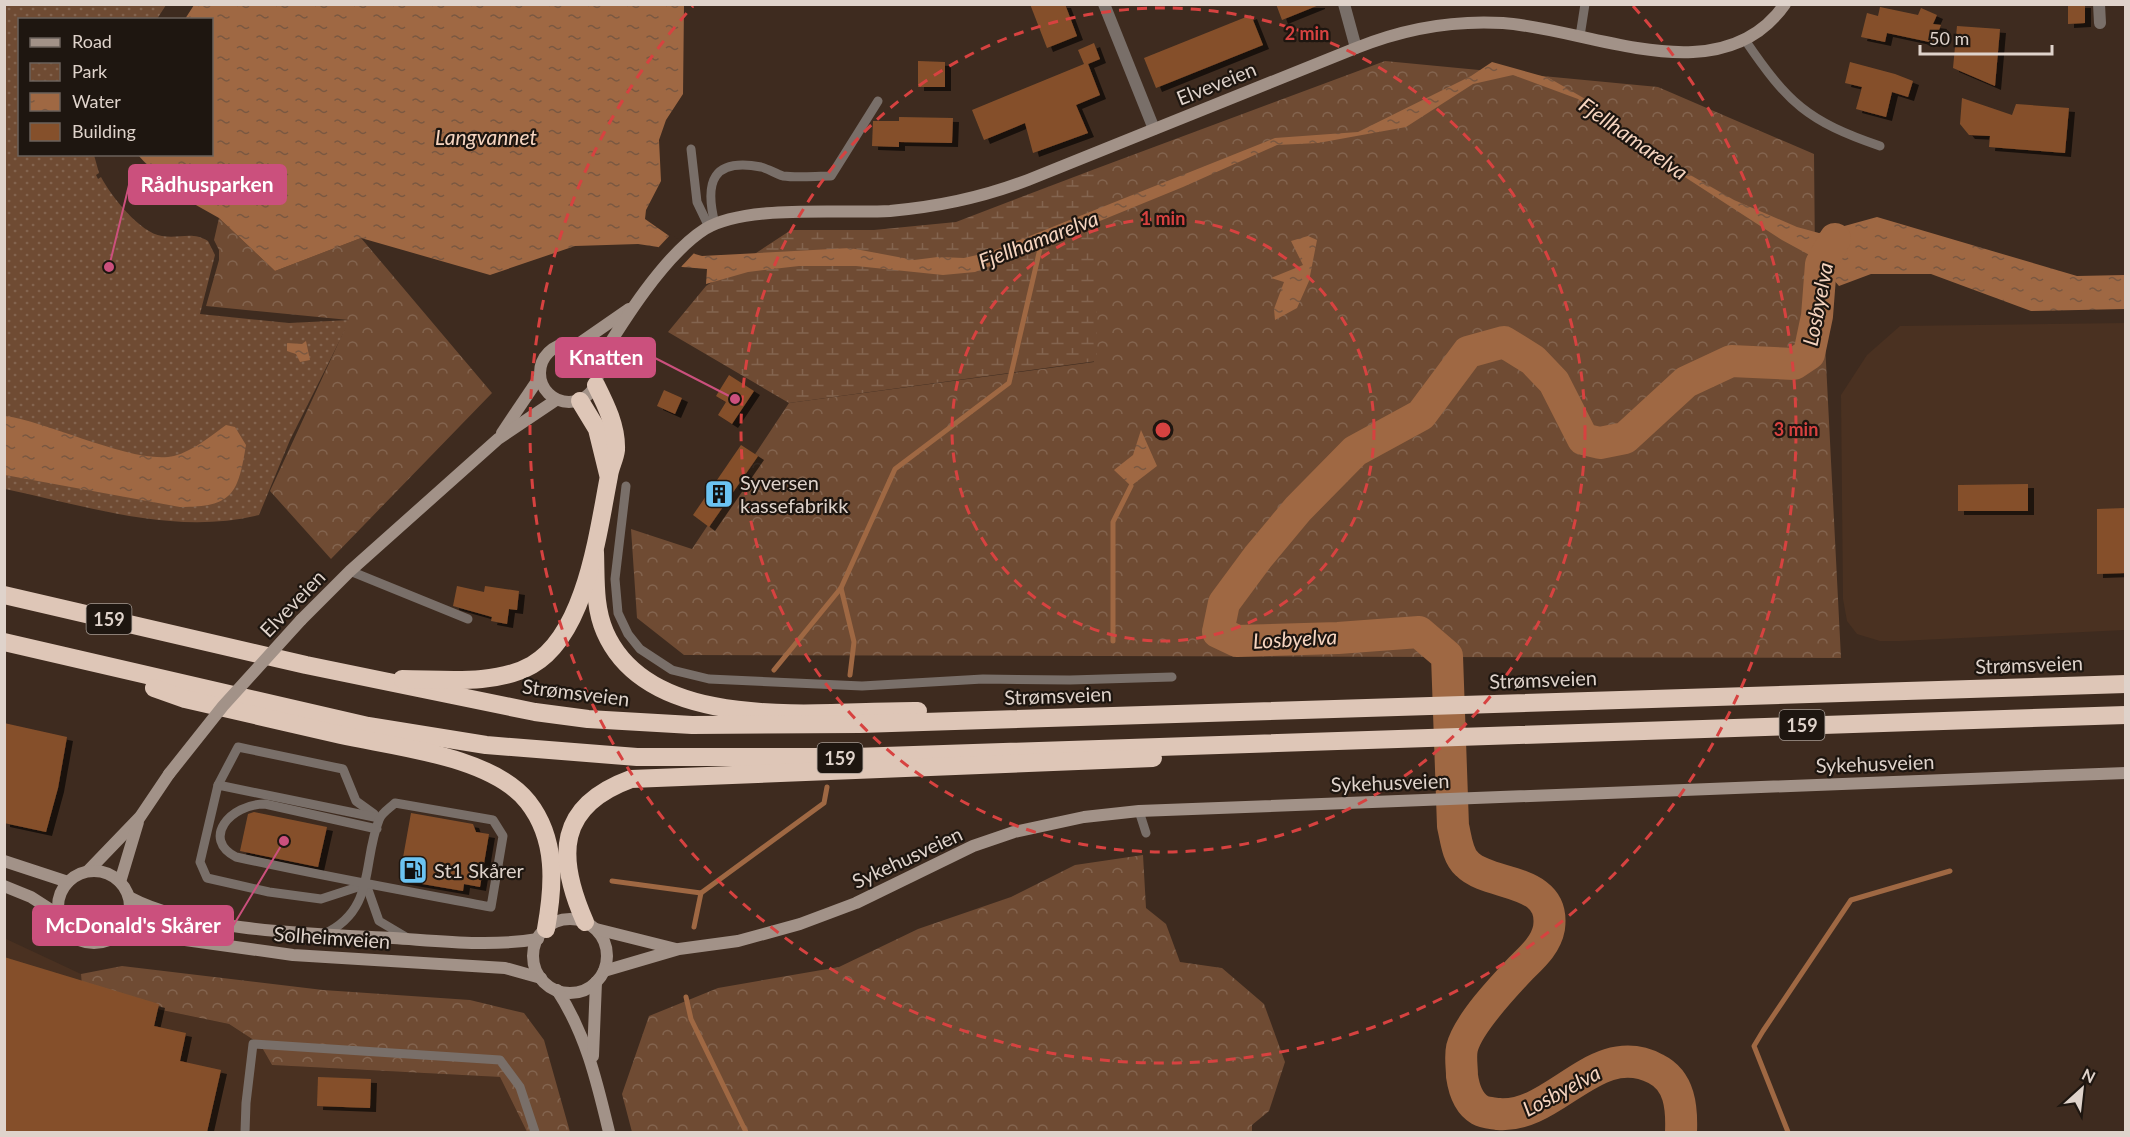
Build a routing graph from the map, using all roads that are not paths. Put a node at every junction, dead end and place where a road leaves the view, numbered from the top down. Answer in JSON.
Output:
{"nodes":[{"id":1,"x":1104,"y":4,"type":"edge"},
{"id":2,"x":1344,"y":4,"type":"edge"},
{"id":3,"x":1585,"y":4,"type":"edge"},
{"id":4,"x":1785,"y":4,"type":"edge"},
{"id":5,"x":2099,"y":4,"type":"edge"},
{"id":6,"x":2100,"y":22,"type":"dead end"},
{"id":7,"x":1580,"y":36,"type":"junction"},
{"id":8,"x":1745,"y":40,"type":"junction"},
{"id":9,"x":1356,"y":48,"type":"junction"},
{"id":10,"x":878,"y":101,"type":"dead end"},
{"id":11,"x":1154,"y":129,"type":"junction"},
{"id":12,"x":1880,"y":146,"type":"dead end"},
{"id":13,"x":691,"y":149,"type":"dead end"},
{"id":14,"x":712,"y":226,"type":"junction"},
{"id":15,"x":633,"y":306,"type":"junction"},
{"id":16,"x":577,"y":345,"type":"junction"},
{"id":17,"x":597,"y":364,"type":"junction"},
{"id":18,"x":539,"y":378,"type":"junction"},
{"id":19,"x":596,"y":385,"type":"junction"},
{"id":20,"x":556,"y":400,"type":"junction"},
{"id":21,"x":580,"y":400,"type":"junction"},
{"id":22,"x":498,"y":439,"type":"junction"},
{"id":23,"x":609,"y":476,"type":"junction"},
{"id":24,"x":626,"y":486,"type":"dead end"},
{"id":25,"x":595,"y":552,"type":"junction"},
{"id":26,"x":350,"y":571,"type":"junction"},
{"id":27,"x":4,"y":595,"type":"edge"},
{"id":28,"x":468,"y":619,"type":"dead end"},
{"id":29,"x":4,"y":642,"type":"edge"},
{"id":30,"x":76,"y":660,"type":"junction"},
{"id":31,"x":1172,"y":677,"type":"dead end"},
{"id":32,"x":370,"y":680,"type":"junction"},
{"id":33,"x":2126,"y":683,"type":"edge"},
{"id":34,"x":1202,"y":712,"type":"junction"},
{"id":35,"x":2126,"y":715,"type":"edge"},
{"id":36,"x":1311,"y":742,"type":"junction"},
{"id":37,"x":2126,"y":773,"type":"edge"},
{"id":38,"x":218,"y":785,"type":"junction"},
{"id":39,"x":1139,"y":812,"type":"junction"},
{"id":40,"x":140,"y":817,"type":"junction"},
{"id":41,"x":379,"y":818,"type":"junction"},
{"id":42,"x":377,"y":829,"type":"junction"},
{"id":43,"x":1146,"y":833,"type":"dead end"},
{"id":44,"x":4,"y":861,"type":"edge"},
{"id":45,"x":88,"y":871,"type":"junction"},
{"id":46,"x":68,"y":882,"type":"junction"},
{"id":47,"x":120,"y":882,"type":"junction"},
{"id":48,"x":366,"y":884,"type":"junction"},
{"id":49,"x":4,"y":886,"type":"edge"},
{"id":50,"x":129,"y":897,"type":"junction"},
{"id":51,"x":59,"y":915,"type":"junction"},
{"id":52,"x":590,"y":926,"type":"junction"},
{"id":53,"x":121,"y":931,"type":"junction"},
{"id":54,"x":324,"y":934,"type":"junction"},
{"id":55,"x":542,"y":934,"type":"junction"},
{"id":56,"x":411,"y":939,"type":"junction"},
{"id":57,"x":679,"y":949,"type":"junction"},
{"id":58,"x":604,"y":971,"type":"junction"},
{"id":59,"x":541,"y":978,"type":"junction"},
{"id":60,"x":596,"y":982,"type":"junction"},
{"id":61,"x":557,"y":990,"type":"junction"},
{"id":62,"x":593,"y":1063,"type":"junction"},
{"id":63,"x":245,"y":1132,"type":"edge"},
{"id":64,"x":535,"y":1132,"type":"edge"},
{"id":65,"x":609,"y":1132,"type":"edge"}],
"edges":[{"from":1,"to":11,"type":"street"},
{"from":2,"to":9,"type":"street"},
{"from":3,"to":7,"type":"lane"},
{"from":4,"to":8,"type":"main road","name":"Elveveien"},
{"from":5,"to":6,"type":"street"},
{"from":7,"to":8,"type":"main road","name":"Elveveien"},
{"from":7,"to":9,"type":"main road","name":"Elveveien"},
{"from":8,"to":12,"type":"lane"},
{"from":9,"to":11,"type":"main road","name":"Elveveien"},
{"from":10,"to":14,"type":"lane"},
{"from":11,"to":14,"type":"main road","name":"Elveveien"},
{"from":13,"to":14,"type":"lane"},
{"from":14,"to":15,"type":"main road","name":"Elveveien"},
{"from":15,"to":16,"type":"main road","name":"Elveveien"},
{"from":15,"to":17,"type":"main road","name":"Elveveien"},
{"from":16,"to":17,"type":"main road"},
{"from":16,"to":18,"type":"main road","name":"Elveveien"},
{"from":17,"to":19,"type":"main road","name":"Elveveien"},
{"from":18,"to":20,"type":"main road"},
{"from":18,"to":22,"type":"main road","name":"Elveveien"},
{"from":19,"to":21,"type":"main road"},
{"from":19,"to":23,"type":"highway"},
{"from":20,"to":21,"type":"main road"},
{"from":20,"to":22,"type":"main road","name":"Elveveien"},
{"from":21,"to":23,"type":"highway"},
{"from":22,"to":26,"type":"main road","name":"Elveveien"},
{"from":23,"to":25,"type":"highway"},
{"from":24,"to":31,"type":"lane"},
{"from":25,"to":32,"type":"highway"},
{"from":25,"to":34,"type":"highway"},
{"from":26,"to":28,"type":"lane"},
{"from":26,"to":40,"type":"main road","name":"Elveveien","bridge":true},
{"from":27,"to":32,"type":"highway","name":"Strømsveien","number":"159"},
{"from":29,"to":30,"type":"highway","number":"159"},
{"from":30,"to":36,"type":"highway","number":"159"},
{"from":30,"to":55,"type":"highway"},
{"from":32,"to":34,"type":"highway","name":"Strømsveien","number":"159"},
{"from":33,"to":34,"type":"highway","name":"Strømsveien","number":"159"},
{"from":35,"to":36,"type":"highway","number":"159"},
{"from":36,"to":52,"type":"highway"},
{"from":37,"to":39,"type":"main road","name":"Sykehusveien"},
{"from":38,"to":41,"type":"lane"},
{"from":38,"to":41,"type":"lane"},
{"from":38,"to":48,"type":"lane"},
{"from":39,"to":43,"type":"lane"},
{"from":39,"to":57,"type":"main road","name":"Sykehusveien"},
{"from":40,"to":45,"type":"main road","name":"Elveveien"},
{"from":40,"to":47,"type":"main road","name":"Elveveien"},
{"from":41,"to":42,"type":"lane"},
{"from":41,"to":48,"type":"lane"},
{"from":42,"to":48,"type":"lane"},
{"from":42,"to":48,"type":"lane"},
{"from":44,"to":46,"type":"main road"},
{"from":45,"to":46,"type":"main road"},
{"from":45,"to":47,"type":"main road"},
{"from":46,"to":51,"type":"main road"},
{"from":47,"to":50,"type":"main road"},
{"from":48,"to":54,"type":"lane"},
{"from":48,"to":56,"type":"lane"},
{"from":49,"to":51,"type":"main road"},
{"from":50,"to":53,"type":"main road"},
{"from":50,"to":54,"type":"main road","name":"Solheimveien"},
{"from":51,"to":53,"type":"main road"},
{"from":52,"to":55,"type":"main road"},
{"from":52,"to":57,"type":"main road","name":"Sykehusveien"},
{"from":52,"to":58,"type":"main road"},
{"from":53,"to":59,"type":"main road","name":"Solheimveien"},
{"from":54,"to":56,"type":"main road","name":"Solheimveien"},
{"from":55,"to":56,"type":"main road","name":"Solheimveien"},
{"from":55,"to":59,"type":"main road"},
{"from":57,"to":58,"type":"main road","name":"Sykehusveien"},
{"from":58,"to":60,"type":"main road"},
{"from":59,"to":61,"type":"main road"},
{"from":60,"to":61,"type":"main road"},
{"from":60,"to":62,"type":"main road"},
{"from":61,"to":62,"type":"main road"},
{"from":62,"to":65,"type":"main road"},
{"from":63,"to":64,"type":"lane"}]}
